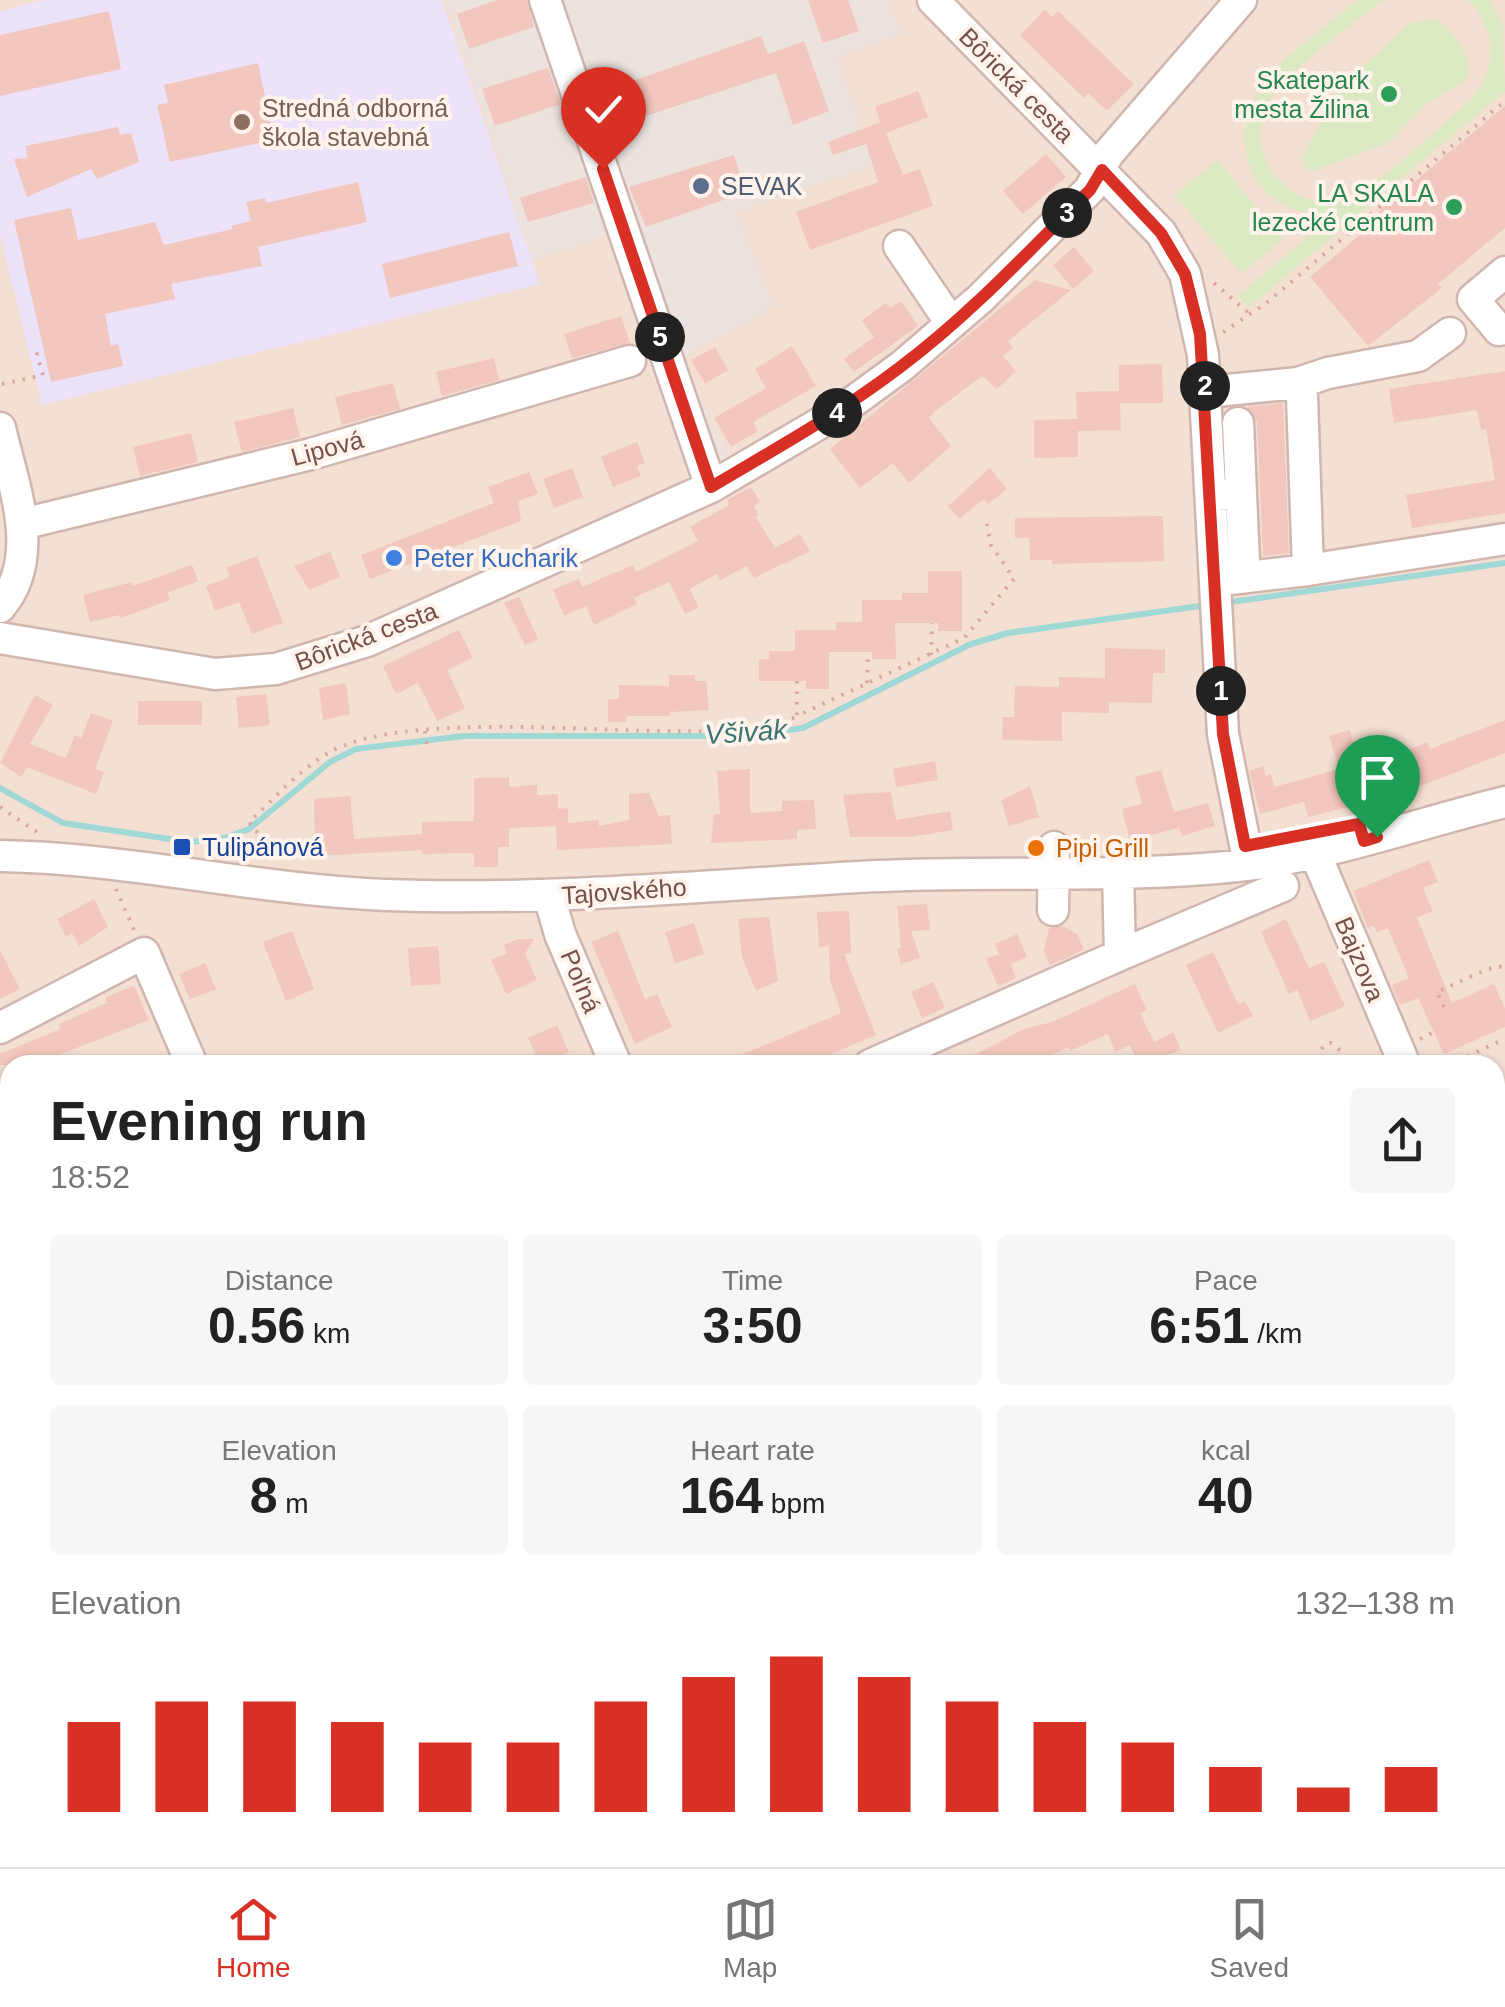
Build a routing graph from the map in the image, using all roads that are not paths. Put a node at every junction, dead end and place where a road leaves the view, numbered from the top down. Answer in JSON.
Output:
{"nodes":[{"id":1,"x":545,"y":0,"type":"edge"},
{"id":2,"x":932,"y":0,"type":"edge"},
{"id":3,"x":1241,"y":0,"type":"edge"},
{"id":4,"x":1102,"y":170,"type":"junction"},
{"id":5,"x":899,"y":246,"type":"dead end"},
{"id":6,"x":1505,"y":272,"type":"edge"},
{"id":7,"x":1501,"y":322,"type":"edge"},
{"id":8,"x":951,"y":324,"type":"junction"},
{"id":9,"x":1450,"y":333,"type":"dead end"},
{"id":10,"x":630,"y":362,"type":"dead end"},
{"id":11,"x":1206,"y":392,"type":"junction"},
{"id":12,"x":1302,"y":398,"type":"dead end"},
{"id":13,"x":1238,"y":422,"type":"dead end"},
{"id":14,"x":0,"y":428,"type":"edge"},
{"id":15,"x":711,"y":487,"type":"junction"},
{"id":16,"x":1226,"y":494,"type":"junction"},
{"id":17,"x":22,"y":524,"type":"junction"},
{"id":18,"x":1505,"y":539,"type":"edge"},
{"id":19,"x":1244,"y":562,"type":"dead end"},
{"id":20,"x":1308,"y":570,"type":"junction"},
{"id":21,"x":1215,"y":586,"type":"junction"},
{"id":22,"x":0,"y":607,"type":"edge"},
{"id":23,"x":0,"y":638,"type":"edge"},
{"id":24,"x":1505,"y":802,"type":"edge"},
{"id":25,"x":1296,"y":846,"type":"junction"},
{"id":26,"x":0,"y":856,"type":"edge"},
{"id":27,"x":1053,"y":860,"type":"junction"},
{"id":28,"x":1118,"y":863,"type":"junction"},
{"id":29,"x":1249,"y":864,"type":"junction"},
{"id":30,"x":566,"y":886,"type":"junction"},
{"id":31,"x":1283,"y":886,"type":"dead end"},
{"id":32,"x":1052,"y":910,"type":"dead end"},
{"id":33,"x":1120,"y":955,"type":"junction"},
{"id":34,"x":0,"y":1028,"type":"edge"},
{"id":35,"x":1413,"y":1052,"type":"edge"},
{"id":36,"x":188,"y":1055,"type":"edge"},
{"id":37,"x":612,"y":1055,"type":"edge"},
{"id":38,"x":893,"y":1055,"type":"edge"}],
"edges":[{"from":1,"to":15,"type":"street"},
{"from":2,"to":4,"type":"street","name":"Bôrická cesta"},
{"from":3,"to":4,"type":"street","name":"Bôrická cesta"},
{"from":4,"to":8,"type":"street","name":"Bôrická cesta"},
{"from":4,"to":11,"type":"street"},
{"from":5,"to":8,"type":"street"},
{"from":6,"to":7,"type":"street"},
{"from":8,"to":15,"type":"street","name":"Bôrická cesta"},
{"from":9,"to":11,"type":"street"},
{"from":10,"to":17,"type":"street","name":"Lipová"},
{"from":11,"to":16,"type":"street"},
{"from":12,"to":20,"type":"street"},
{"from":13,"to":16,"type":"street"},
{"from":14,"to":17,"type":"street"},
{"from":15,"to":23,"type":"street","name":"Bôrická cesta"},
{"from":16,"to":19,"type":"street"},
{"from":16,"to":21,"type":"street"},
{"from":17,"to":22,"type":"street"},
{"from":18,"to":20,"type":"street"},
{"from":20,"to":21,"type":"street"},
{"from":21,"to":29,"type":"street"},
{"from":24,"to":25,"type":"street","name":"Tajovského"},
{"from":25,"to":29,"type":"street","name":"Tajovského"},
{"from":25,"to":35,"type":"street","name":"Bajzova"},
{"from":26,"to":30,"type":"street","name":"Tajovského"},
{"from":27,"to":28,"type":"street","name":"Tajovského"},
{"from":27,"to":30,"type":"street","name":"Tajovského"},
{"from":27,"to":32,"type":"street"},
{"from":28,"to":29,"type":"street","name":"Tajovského"},
{"from":28,"to":33,"type":"street"},
{"from":30,"to":37,"type":"street","name":"Poľná"},
{"from":31,"to":33,"type":"street"},
{"from":33,"to":38,"type":"street"},
{"from":34,"to":36,"type":"street"}]}
